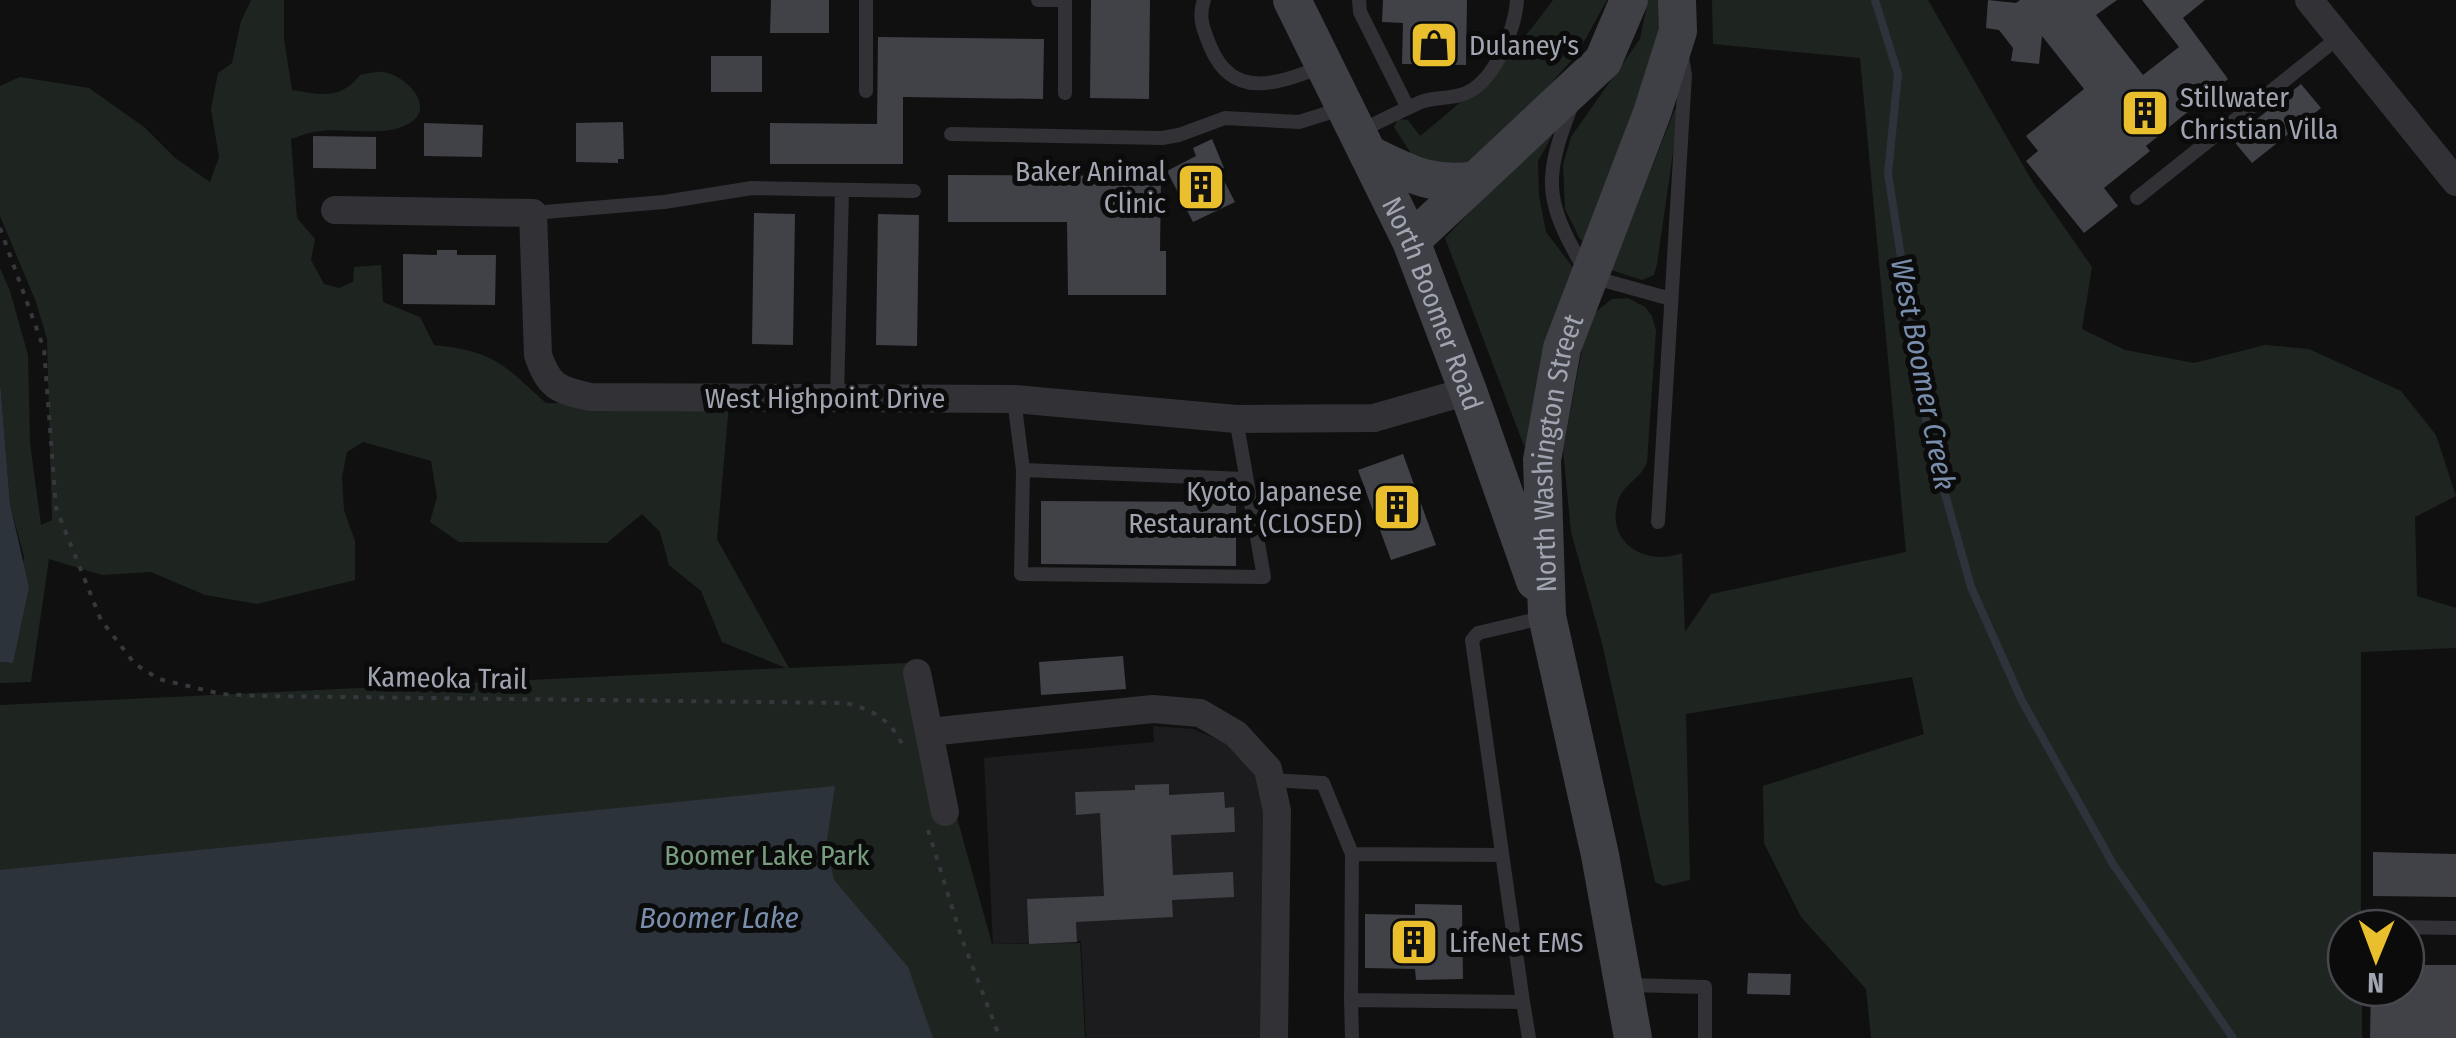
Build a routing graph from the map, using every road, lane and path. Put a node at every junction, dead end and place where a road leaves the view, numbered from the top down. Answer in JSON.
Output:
{"nodes":[{"id":1,"x":866,"y":0,"type":"edge"},
{"id":2,"x":1038,"y":0,"type":"edge"},
{"id":3,"x":1064,"y":0,"type":"edge"},
{"id":4,"x":1204,"y":0,"type":"edge"},
{"id":5,"x":1292,"y":0,"type":"edge"},
{"id":6,"x":1359,"y":0,"type":"edge"},
{"id":7,"x":1516,"y":0,"type":"edge"},
{"id":8,"x":1628,"y":0,"type":"edge"},
{"id":9,"x":2309,"y":0,"type":"edge"},
{"id":10,"x":1677,"y":16,"type":"edge"},
{"id":11,"x":2339,"y":38,"type":"junction"},
{"id":12,"x":1325,"y":66,"type":"junction"},
{"id":13,"x":1581,"y":81,"type":"junction"},
{"id":14,"x":866,"y":91,"type":"dead end"},
{"id":15,"x":1064,"y":94,"type":"dead end"},
{"id":16,"x":1408,"y":108,"type":"junction"},
{"id":17,"x":1357,"y":131,"type":"junction"},
{"id":18,"x":950,"y":134,"type":"dead end"},
{"id":19,"x":1476,"y":180,"type":"junction"},
{"id":20,"x":2456,"y":182,"type":"edge"},
{"id":21,"x":842,"y":190,"type":"junction"},
{"id":22,"x":914,"y":191,"type":"dead end"},
{"id":23,"x":2136,"y":198,"type":"dead end"},
{"id":24,"x":335,"y":210,"type":"dead end"},
{"id":25,"x":534,"y":213,"type":"junction"},
{"id":26,"x":0,"y":228,"type":"edge"},
{"id":27,"x":1411,"y":242,"type":"junction"},
{"id":28,"x":1588,"y":276,"type":"junction"},
{"id":29,"x":1671,"y":299,"type":"junction"},
{"id":30,"x":1468,"y":391,"type":"junction"},
{"id":31,"x":837,"y":398,"type":"junction"},
{"id":32,"x":1014,"y":399,"type":"junction"},
{"id":33,"x":1236,"y":419,"type":"junction"},
{"id":34,"x":1023,"y":470,"type":"junction"},
{"id":35,"x":1246,"y":480,"type":"junction"},
{"id":36,"x":1658,"y":522,"type":"dead end"},
{"id":37,"x":1547,"y":616,"type":"junction"},
{"id":38,"x":917,"y":673,"type":"dead end"},
{"id":39,"x":929,"y":732,"type":"junction"},
{"id":40,"x":906,"y":754,"type":"dead end"},
{"id":41,"x":1270,"y":780,"type":"junction"},
{"id":42,"x":936,"y":820,"type":"joint"},
{"id":43,"x":1352,"y":854,"type":"junction"},
{"id":44,"x":1502,"y":855,"type":"junction"},
{"id":45,"x":2426,"y":927,"type":"edge"},
{"id":46,"x":2456,"y":928,"type":"edge"},
{"id":47,"x":1624,"y":985,"type":"junction"},
{"id":48,"x":1352,"y":1000,"type":"junction"},
{"id":49,"x":1522,"y":1002,"type":"junction"},
{"id":50,"x":1000,"y":1038,"type":"edge"},
{"id":51,"x":1274,"y":1038,"type":"edge"},
{"id":52,"x":1352,"y":1038,"type":"edge"},
{"id":53,"x":1529,"y":1038,"type":"edge"},
{"id":54,"x":1633,"y":1038,"type":"edge"},
{"id":55,"x":1705,"y":1038,"type":"edge"}],
"edges":[{"from":1,"to":14,"type":"lane"},
{"from":2,"to":3,"type":"lane"},
{"from":3,"to":15,"type":"lane"},
{"from":4,"to":12,"type":"lane"},
{"from":5,"to":12,"type":"main road","name":"North Boomer Road"},
{"from":6,"to":16,"type":"lane"},
{"from":7,"to":16,"type":"lane"},
{"from":8,"to":13,"type":"main road"},
{"from":9,"to":11,"type":"street"},
{"from":10,"to":28,"type":"main road","name":"North Washington Street"},
{"from":10,"to":29,"type":"lane"},
{"from":11,"to":20,"type":"street"},
{"from":11,"to":23,"type":"lane"},
{"from":12,"to":17,"type":"main road","name":"North Boomer Road"},
{"from":13,"to":19,"type":"main road"},
{"from":13,"to":28,"type":"lane"},
{"from":16,"to":17,"type":"lane"},
{"from":17,"to":18,"type":"lane"},
{"from":17,"to":19,"type":"main road"},
{"from":17,"to":27,"type":"main road","name":"North Boomer Road"},
{"from":19,"to":27,"type":"main road"},
{"from":21,"to":22,"type":"lane"},
{"from":21,"to":25,"type":"lane"},
{"from":21,"to":31,"type":"lane"},
{"from":24,"to":25,"type":"street"},
{"from":25,"to":31,"type":"street","name":"West Highpoint Drive"},
{"from":26,"to":40,"type":"path","name":"Kameoka Trail"},
{"from":27,"to":30,"type":"main road","name":"North Boomer Road"},
{"from":28,"to":29,"type":"lane"},
{"from":28,"to":37,"type":"main road","name":"North Washington Street"},
{"from":29,"to":36,"type":"lane"},
{"from":30,"to":33,"type":"street","name":"West Highpoint Drive"},
{"from":30,"to":37,"type":"main road","name":"North Boomer Road"},
{"from":31,"to":32,"type":"street","name":"West Highpoint Drive"},
{"from":32,"to":33,"type":"street","name":"West Highpoint Drive"},
{"from":32,"to":34,"type":"lane"},
{"from":33,"to":35,"type":"lane"},
{"from":34,"to":35,"type":"lane"},
{"from":34,"to":35,"type":"lane"},
{"from":37,"to":44,"type":"lane"},
{"from":37,"to":47,"type":"main road","name":"North Washington Street"},
{"from":38,"to":39,"type":"street"},
{"from":39,"to":41,"type":"street"},
{"from":39,"to":42,"type":"street"},
{"from":41,"to":43,"type":"lane"},
{"from":41,"to":51,"type":"street"},
{"from":42,"to":50,"type":"path"},
{"from":43,"to":44,"type":"lane"},
{"from":43,"to":48,"type":"lane"},
{"from":44,"to":49,"type":"lane"},
{"from":45,"to":46,"type":"lane"},
{"from":47,"to":54,"type":"main road","name":"North Washington Street"},
{"from":47,"to":55,"type":"lane"},
{"from":48,"to":49,"type":"lane"},
{"from":48,"to":52,"type":"lane"},
{"from":49,"to":53,"type":"lane"}]}
